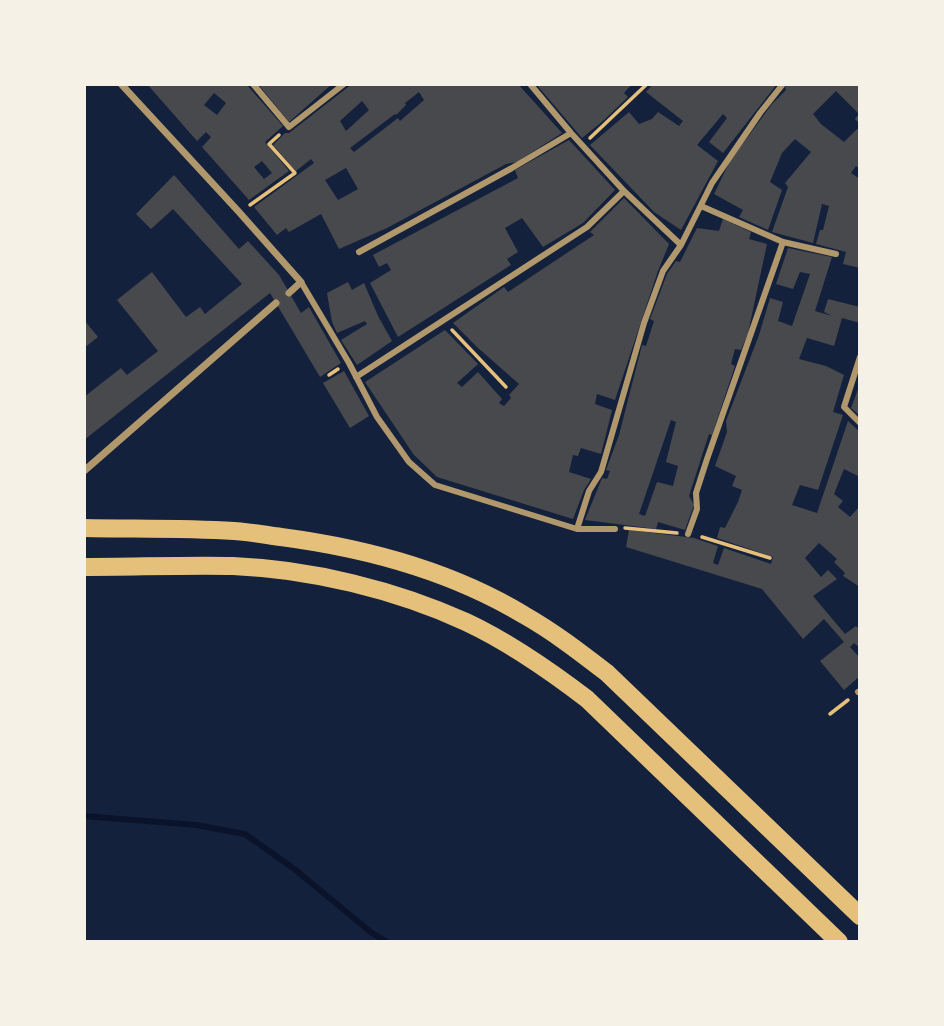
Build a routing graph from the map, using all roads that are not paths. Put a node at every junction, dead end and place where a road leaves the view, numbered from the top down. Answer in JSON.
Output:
{"nodes":[{"id":1,"x":121,"y":84,"type":"edge"},
{"id":2,"x":253,"y":84,"type":"edge"},
{"id":3,"x":344,"y":84,"type":"edge"},
{"id":4,"x":530,"y":84,"type":"edge"},
{"id":5,"x":783,"y":84,"type":"edge"},
{"id":6,"x":571,"y":133,"type":"junction"},
{"id":7,"x":624,"y":191,"type":"junction"},
{"id":8,"x":701,"y":206,"type":"junction"},
{"id":9,"x":783,"y":242,"type":"junction"},
{"id":10,"x":681,"y":245,"type":"junction"},
{"id":11,"x":359,"y":252,"type":"dead end"},
{"id":12,"x":836,"y":254,"type":"dead end"},
{"id":13,"x":301,"y":282,"type":"junction"},
{"id":14,"x":289,"y":292,"type":"dead end"},
{"id":15,"x":276,"y":303,"type":"dead end"},
{"id":16,"x":860,"y":357,"type":"edge"},
{"id":17,"x":356,"y":377,"type":"junction"},
{"id":18,"x":860,"y":424,"type":"edge"},
{"id":19,"x":84,"y":471,"type":"edge"},
{"id":20,"x":84,"y":528,"type":"edge"},
{"id":21,"x":577,"y":529,"type":"junction"},
{"id":22,"x":615,"y":529,"type":"dead end"},
{"id":23,"x":688,"y":534,"type":"dead end"},
{"id":24,"x":84,"y":567,"type":"edge"},
{"id":25,"x":860,"y":916,"type":"edge"},
{"id":26,"x":839,"y":942,"type":"edge"}],
"edges":[{"from":1,"to":13,"type":"street"},
{"from":2,"to":3,"type":"street"},
{"from":4,"to":6,"type":"street"},
{"from":5,"to":8,"type":"street"},
{"from":6,"to":7,"type":"street"},
{"from":6,"to":11,"type":"street"},
{"from":7,"to":10,"type":"street"},
{"from":7,"to":17,"type":"street"},
{"from":8,"to":9,"type":"street"},
{"from":8,"to":10,"type":"street"},
{"from":9,"to":12,"type":"street"},
{"from":9,"to":23,"type":"street"},
{"from":10,"to":21,"type":"street"},
{"from":13,"to":14,"type":"street"},
{"from":13,"to":17,"type":"street"},
{"from":15,"to":19,"type":"street"},
{"from":16,"to":18,"type":"street"},
{"from":17,"to":21,"type":"street"},
{"from":20,"to":25,"type":"main road"},
{"from":21,"to":22,"type":"street"},
{"from":24,"to":26,"type":"main road"}]}
